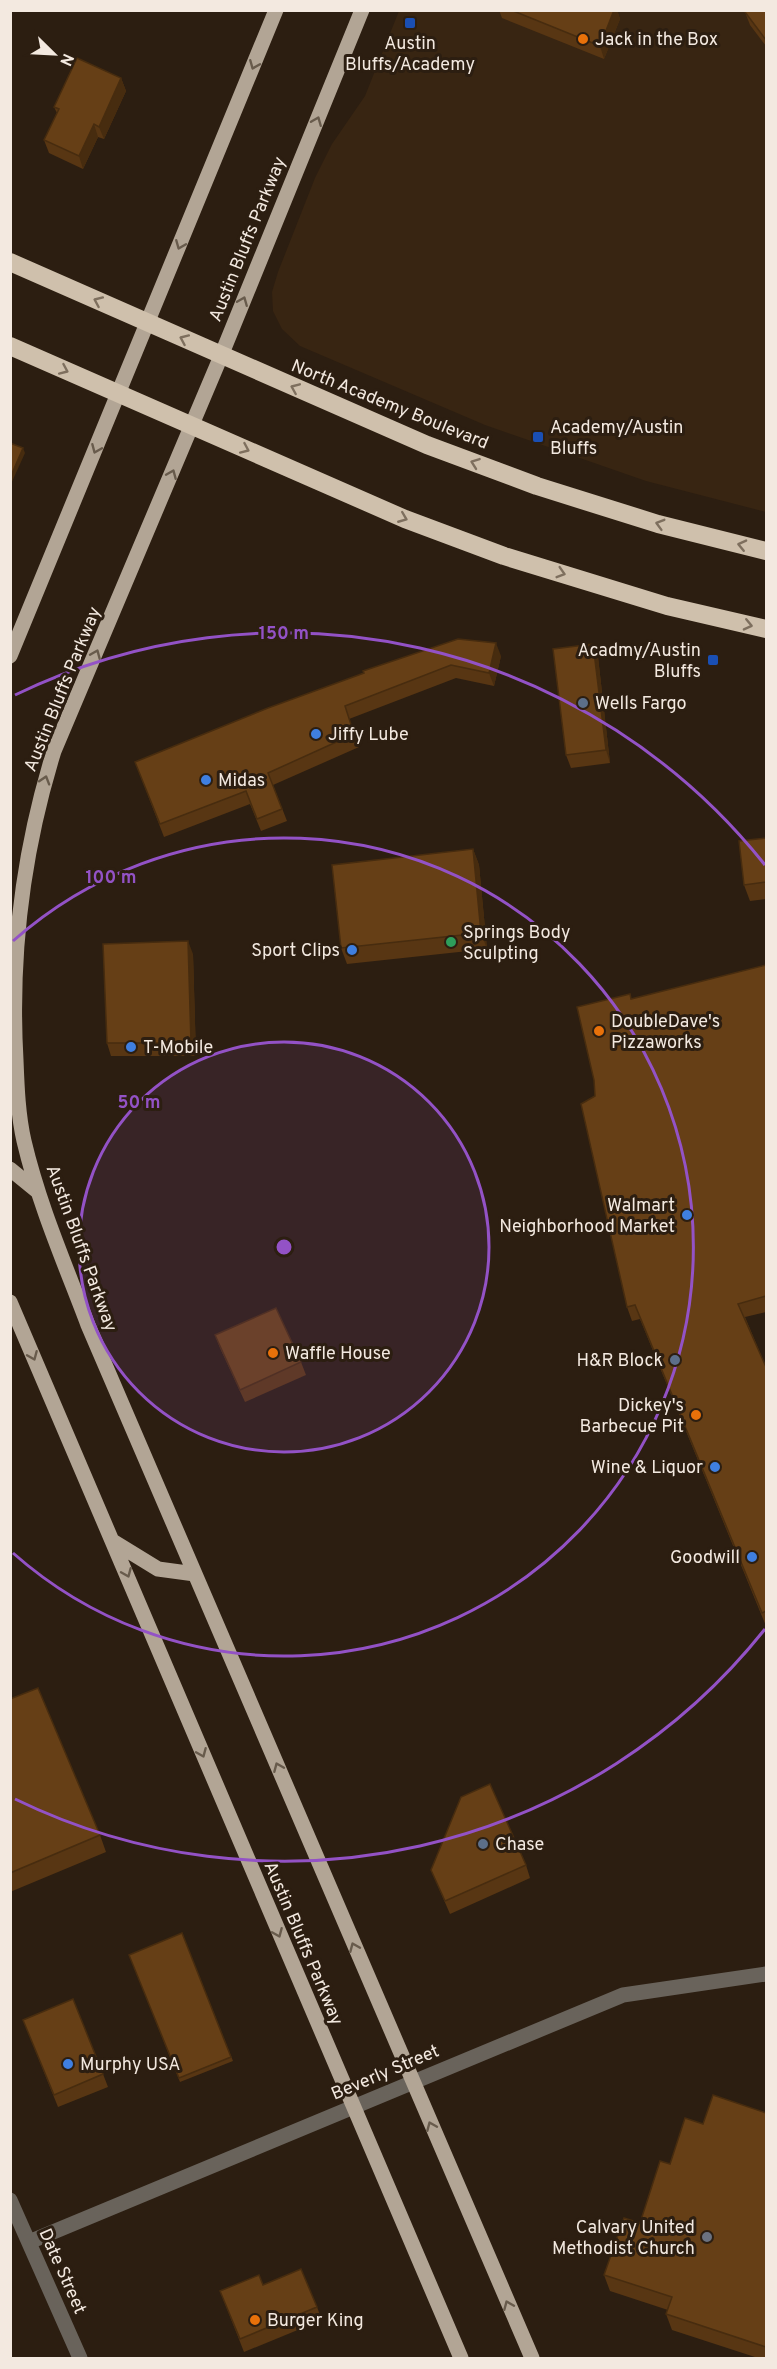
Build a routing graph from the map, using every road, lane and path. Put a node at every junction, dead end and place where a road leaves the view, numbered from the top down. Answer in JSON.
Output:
{"nodes":[{"id":1,"x":276,"y":10,"type":"edge"},
{"id":2,"x":362,"y":10,"type":"edge"},
{"id":3,"x":10,"y":262,"type":"edge"},
{"id":4,"x":147,"y":323,"type":"junction"},
{"id":5,"x":10,"y":346,"type":"edge"},
{"id":6,"x":222,"y":356,"type":"junction"},
{"id":7,"x":119,"y":395,"type":"junction"},
{"id":8,"x":192,"y":426,"type":"junction"},
{"id":9,"x":766,"y":551,"type":"edge"},
{"id":10,"x":766,"y":629,"type":"edge"},
{"id":11,"x":10,"y":656,"type":"edge"},
{"id":12,"x":10,"y":1169,"type":"edge"},
{"id":13,"x":37,"y":1191,"type":"junction"},
{"id":14,"x":10,"y":1302,"type":"edge"},
{"id":15,"x":114,"y":1542,"type":"junction"},
{"id":16,"x":195,"y":1574,"type":"junction"},
{"id":17,"x":766,"y":1974,"type":"edge"},
{"id":18,"x":412,"y":2081,"type":"junction"},
{"id":19,"x":352,"y":2108,"type":"junction"},
{"id":20,"x":10,"y":2200,"type":"edge"},
{"id":21,"x":29,"y":2242,"type":"junction"},
{"id":22,"x":80,"y":2358,"type":"edge"},
{"id":23,"x":461,"y":2358,"type":"edge"},
{"id":24,"x":532,"y":2358,"type":"edge"}],
"edges":[{"from":1,"to":4,"type":"main road","one_way":true},
{"from":6,"to":2,"type":"main road","name":"Austin Bluffs Parkway","one_way":true},
{"from":4,"to":3,"type":"highway","name":"North Academy Boulevard","one_way":true},
{"from":6,"to":4,"type":"highway","name":"North Academy Boulevard","one_way":true},
{"from":4,"to":7,"type":"main road"},
{"from":5,"to":7,"type":"highway","one_way":true},
{"from":6,"to":8,"type":"main road","name":"Austin Bluffs Parkway"},
{"from":9,"to":6,"type":"highway","name":"North Academy Boulevard","one_way":true},
{"from":7,"to":8,"type":"highway"},
{"from":7,"to":11,"type":"main road","one_way":true},
{"from":8,"to":10,"type":"highway","one_way":true},
{"from":13,"to":8,"type":"main road","name":"Austin Bluffs Parkway","one_way":true},
{"from":12,"to":13,"type":"main road"},
{"from":13,"to":16,"type":"main road","name":"Austin Bluffs Parkway"},
{"from":14,"to":15,"type":"main road","name":"Austin Bluffs Parkway","one_way":true},
{"from":15,"to":16,"type":"main road"},
{"from":15,"to":19,"type":"main road","name":"Austin Bluffs Parkway","one_way":true},
{"from":18,"to":16,"type":"main road","name":"Austin Bluffs Parkway","one_way":true},
{"from":17,"to":18,"type":"street","name":"Beverly Street"},
{"from":18,"to":19,"type":"street","name":"Beverly Street"},
{"from":24,"to":18,"type":"main road","name":"Austin Bluffs Parkway","one_way":true},
{"from":19,"to":21,"type":"street","name":"Beverly Street"},
{"from":19,"to":23,"type":"main road","name":"Austin Bluffs Parkway"},
{"from":20,"to":21,"type":"street","name":"Date Street"},
{"from":21,"to":22,"type":"street","name":"Date Street"}]}
